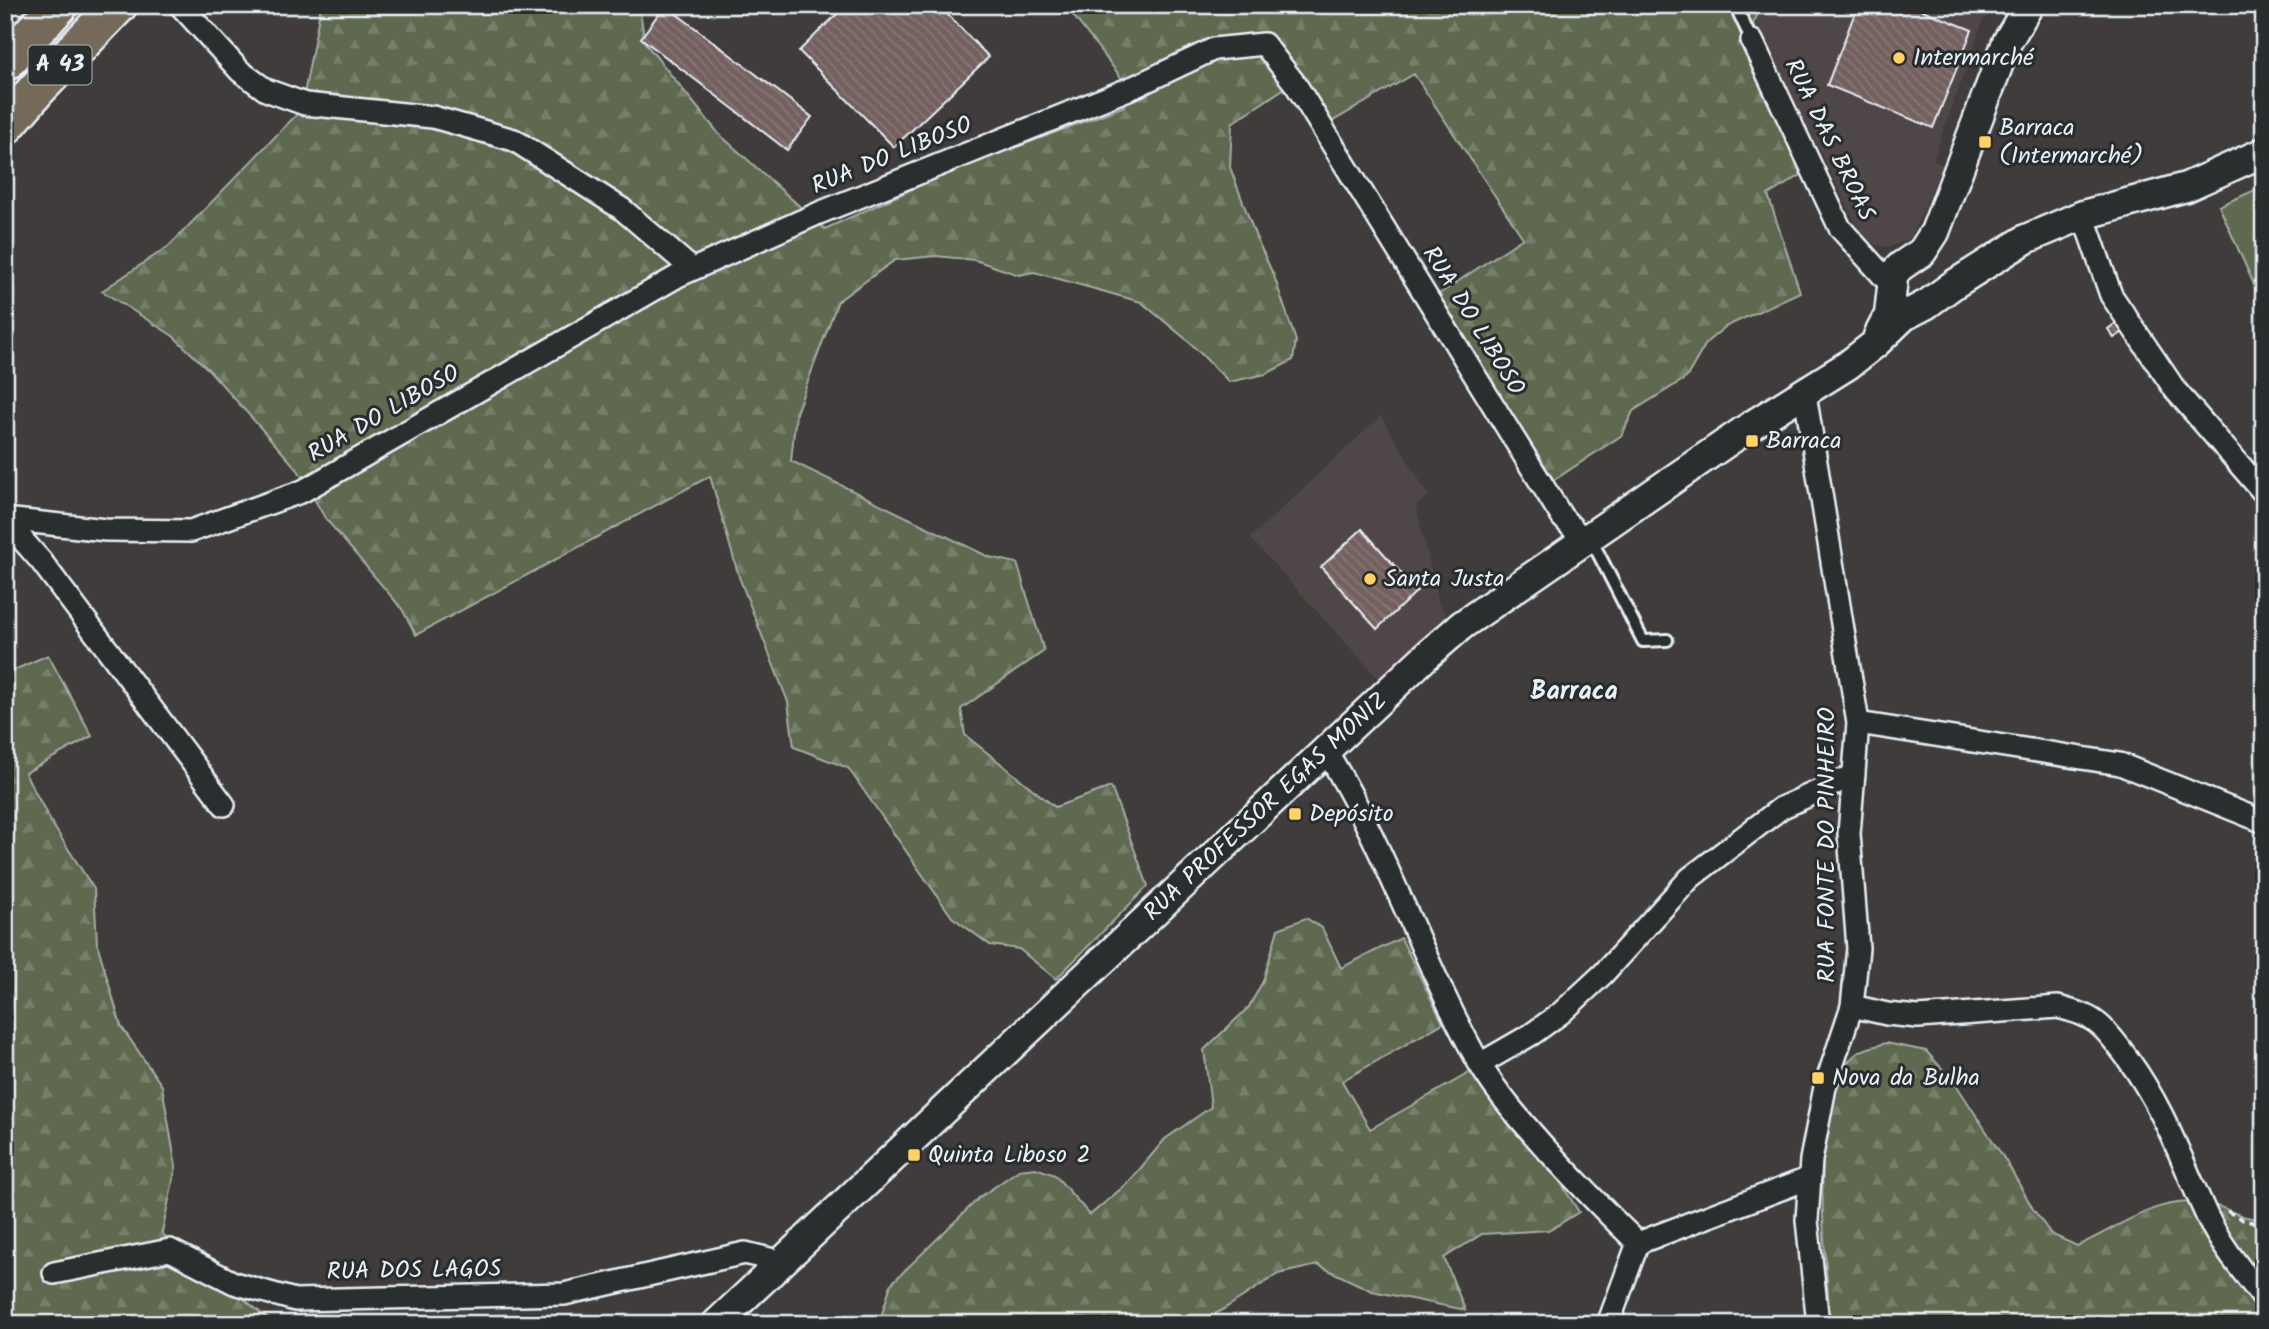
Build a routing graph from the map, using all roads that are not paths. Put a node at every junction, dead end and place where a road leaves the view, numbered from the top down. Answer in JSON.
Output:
{"nodes":[{"id":1,"x":60,"y":5,"type":"edge"},
{"id":2,"x":118,"y":5,"type":"edge"},
{"id":3,"x":180,"y":5,"type":"edge"},
{"id":4,"x":1735,"y":5,"type":"edge"},
{"id":5,"x":2029,"y":5,"type":"edge"},
{"id":6,"x":1752,"y":41,"type":"joint"},
{"id":7,"x":5,"y":62,"type":"edge"},
{"id":8,"x":5,"y":126,"type":"edge"},
{"id":9,"x":2264,"y":152,"type":"edge"},
{"id":10,"x":2083,"y":215,"type":"junction"},
{"id":11,"x":1935,"y":232,"type":"junction"},
{"id":12,"x":1866,"y":258,"type":"junction"},
{"id":13,"x":1908,"y":262,"type":"junction"},
{"id":14,"x":692,"y":269,"type":"junction"},
{"id":15,"x":1935,"y":271,"type":"junction"},
{"id":16,"x":1974,"y":272,"type":"junction"},
{"id":17,"x":1892,"y":286,"type":"junction"},
{"id":18,"x":1926,"y":303,"type":"junction"},
{"id":19,"x":1865,"y":352,"type":"junction"},
{"id":20,"x":1805,"y":394,"type":"junction"},
{"id":21,"x":2264,"y":493,"type":"edge"},
{"id":22,"x":5,"y":519,"type":"edge"},
{"id":23,"x":1584,"y":540,"type":"junction"},
{"id":24,"x":1667,"y":640,"type":"dead end"},
{"id":25,"x":1858,"y":723,"type":"junction"},
{"id":26,"x":1326,"y":751,"type":"junction"},
{"id":27,"x":1854,"y":775,"type":"junction"},
{"id":28,"x":224,"y":804,"type":"dead end"},
{"id":29,"x":2264,"y":822,"type":"edge"},
{"id":30,"x":1852,"y":1006,"type":"junction"},
{"id":31,"x":1480,"y":1064,"type":"junction"},
{"id":32,"x":1810,"y":1178,"type":"junction"},
{"id":33,"x":1637,"y":1243,"type":"junction"},
{"id":34,"x":782,"y":1262,"type":"junction"},
{"id":35,"x":54,"y":1273,"type":"dead end"},
{"id":36,"x":2264,"y":1299,"type":"edge"},
{"id":37,"x":716,"y":1324,"type":"edge"},
{"id":38,"x":1608,"y":1324,"type":"edge"},
{"id":39,"x":1818,"y":1324,"type":"edge"}],
"edges":[{"from":1,"to":7,"type":"highway","number":"A 43"},
{"from":2,"to":8,"type":"highway","number":"A 43"},
{"from":3,"to":14,"type":"street"},
{"from":4,"to":6,"type":"lane"},
{"from":5,"to":11,"type":"main road"},
{"from":6,"to":12,"type":"street","name":"RUA DAS BROAS"},
{"from":9,"to":10,"type":"main road","name":"RUA PROFESSOR EGAS MONIZ"},
{"from":10,"to":16,"type":"main road","name":"RUA PROFESSOR EGAS MONIZ"},
{"from":10,"to":21,"type":"street"},
{"from":11,"to":13,"type":"main road"},
{"from":11,"to":15,"type":"main road"},
{"from":12,"to":13,"type":"street","name":"RUA DAS BROAS"},
{"from":12,"to":17,"type":"street","name":"RUA DAS BROAS"},
{"from":13,"to":15,"type":"main road"},
{"from":13,"to":17,"type":"main road"},
{"from":14,"to":22,"type":"street","name":"RUA DO LIBOSO"},
{"from":14,"to":23,"type":"street","name":"RUA DO LIBOSO"},
{"from":15,"to":16,"type":"main road"},
{"from":15,"to":18,"type":"main road"},
{"from":16,"to":18,"type":"main road","name":"RUA PROFESSOR EGAS MONIZ"},
{"from":17,"to":18,"type":"main road"},
{"from":17,"to":19,"type":"main road","name":"RUA PROFESSOR EGAS MONIZ"},
{"from":18,"to":19,"type":"main road","name":"RUA PROFESSOR EGAS MONIZ"},
{"from":19,"to":20,"type":"main road","name":"RUA PROFESSOR EGAS MONIZ"},
{"from":20,"to":23,"type":"main road","name":"RUA PROFESSOR EGAS MONIZ"},
{"from":20,"to":25,"type":"street","name":"RUA FONTE DO PINHEIRO"},
{"from":22,"to":28,"type":"street","name":"RUA DO LIBOSO"},
{"from":23,"to":24,"type":"lane"},
{"from":23,"to":26,"type":"main road","name":"RUA PROFESSOR EGAS MONIZ"},
{"from":25,"to":27,"type":"street","name":"RUA FONTE DO PINHEIRO"},
{"from":25,"to":29,"type":"street"},
{"from":26,"to":31,"type":"street"},
{"from":26,"to":34,"type":"main road","name":"RUA PROFESSOR EGAS MONIZ"},
{"from":27,"to":30,"type":"street","name":"RUA FONTE DO PINHEIRO"},
{"from":27,"to":31,"type":"street"},
{"from":30,"to":32,"type":"street","name":"RUA FONTE DO PINHEIRO"},
{"from":30,"to":36,"type":"street"},
{"from":31,"to":33,"type":"street"},
{"from":32,"to":33,"type":"street"},
{"from":32,"to":39,"type":"street","name":"RUA FONTE DO PINHEIRO"},
{"from":33,"to":38,"type":"street"},
{"from":34,"to":35,"type":"street","name":"RUA DOS LAGOS"},
{"from":34,"to":37,"type":"main road","name":"RUA PROFESSOR EGAS MONIZ"}]}
